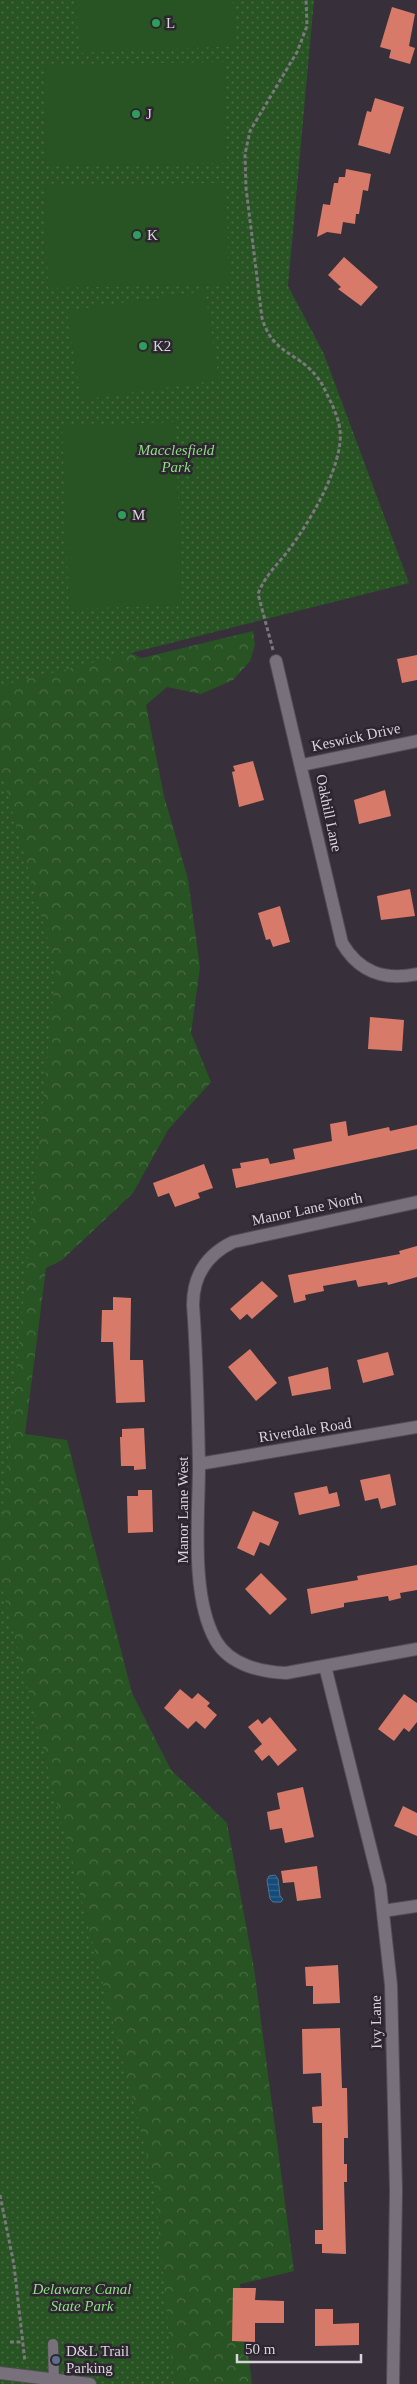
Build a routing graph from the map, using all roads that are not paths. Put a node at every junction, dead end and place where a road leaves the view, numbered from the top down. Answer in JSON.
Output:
{"nodes":[{"id":1,"x":276,"y":661,"type":"road end"},
{"id":2,"x":417,"y":741,"type":"edge"},
{"id":3,"x":302,"y":765,"type":"junction"},
{"id":4,"x":417,"y":974,"type":"edge"},
{"id":5,"x":417,"y":1202,"type":"edge"},
{"id":6,"x":208,"y":1259,"type":"joint"},
{"id":7,"x":417,"y":1427,"type":"edge"},
{"id":8,"x":199,"y":1464,"type":"junction"},
{"id":9,"x":417,"y":1648,"type":"edge"},
{"id":10,"x":325,"y":1666,"type":"junction"},
{"id":11,"x":417,"y":1906,"type":"edge"},
{"id":12,"x":383,"y":1912,"type":"junction"},
{"id":13,"x":53,"y":2344,"type":"dead end"},
{"id":14,"x":5,"y":2374,"type":"edge"},
{"id":15,"x":54,"y":2382,"type":"edge"},
{"id":16,"x":90,"y":2384,"type":"edge"},
{"id":17,"x":393,"y":2384,"type":"edge"}],
"edges":[{"from":1,"to":3,"type":"street","name":"Oakhill Lane"},
{"from":2,"to":3,"type":"street","name":"Keswick Drive"},
{"from":3,"to":4,"type":"street","name":"Oakhill Lane"},
{"from":5,"to":6,"type":"street","name":"Manor Lane North"},
{"from":6,"to":8,"type":"street","name":"Manor Lane West"},
{"from":7,"to":8,"type":"street","name":"Riverdale Road"},
{"from":8,"to":10,"type":"street","name":"Manor Lane West"},
{"from":9,"to":10,"type":"street","name":"Manor Lane West"},
{"from":10,"to":12,"type":"street","name":"Ivy Lane"},
{"from":11,"to":12,"type":"street"},
{"from":12,"to":17,"type":"street","name":"Ivy Lane"},
{"from":13,"to":15,"type":"lane"},
{"from":14,"to":15,"type":"street"},
{"from":15,"to":16,"type":"street"}]}
